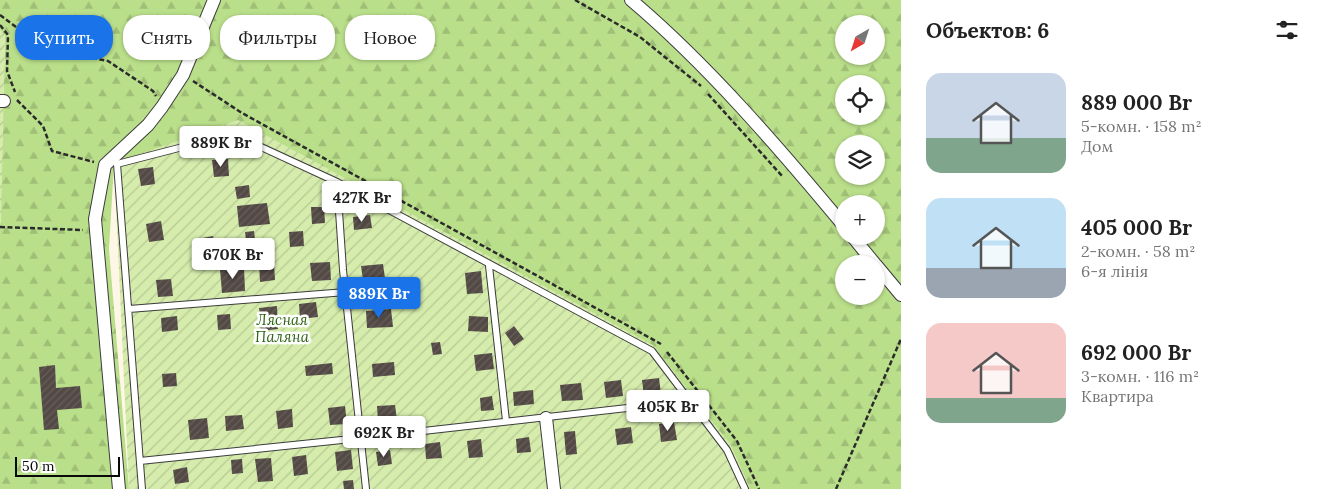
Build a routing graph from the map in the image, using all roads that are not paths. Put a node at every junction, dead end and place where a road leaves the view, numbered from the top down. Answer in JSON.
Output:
{"nodes":[{"id":1,"x":214,"y":0,"type":"edge"},
{"id":2,"x":631,"y":0,"type":"edge"},
{"id":3,"x":337,"y":182,"type":"junction"},
{"id":4,"x":835,"y":216,"type":"edge"},
{"id":5,"x":860,"y":245,"type":"edge"},
{"id":6,"x":868,"y":255,"type":"edge"},
{"id":7,"x":489,"y":266,"type":"junction"},
{"id":8,"x":885,"y":275,"type":"edge"},
{"id":9,"x":346,"y":292,"type":"junction"},
{"id":10,"x":901,"y":294,"type":"edge"},
{"id":11,"x":129,"y":309,"type":"junction"},
{"id":12,"x":689,"y":401,"type":"junction"},
{"id":13,"x":546,"y":418,"type":"junction"},
{"id":14,"x":506,"y":421,"type":"junction"},
{"id":15,"x":361,"y":438,"type":"junction"},
{"id":16,"x":140,"y":461,"type":"junction"},
{"id":17,"x":119,"y":489,"type":"edge"},
{"id":18,"x":142,"y":489,"type":"edge"},
{"id":19,"x":366,"y":489,"type":"edge"},
{"id":20,"x":554,"y":489,"type":"edge"},
{"id":21,"x":745,"y":489,"type":"edge"}],
"edges":[{"from":1,"to":17,"type":"street"},
{"from":2,"to":4,"type":"street"},
{"from":3,"to":7,"type":"lane"},
{"from":3,"to":9,"type":"lane"},
{"from":3,"to":11,"type":"lane"},
{"from":5,"to":6,"type":"street"},
{"from":7,"to":12,"type":"lane"},
{"from":7,"to":14,"type":"lane"},
{"from":8,"to":10,"type":"street"},
{"from":9,"to":11,"type":"lane"},
{"from":9,"to":15,"type":"lane"},
{"from":11,"to":16,"type":"lane"},
{"from":12,"to":13,"type":"lane"},
{"from":12,"to":21,"type":"lane"},
{"from":13,"to":14,"type":"lane"},
{"from":13,"to":20,"type":"street"},
{"from":14,"to":15,"type":"lane"},
{"from":15,"to":16,"type":"lane"},
{"from":15,"to":19,"type":"lane"},
{"from":16,"to":18,"type":"lane"}]}
